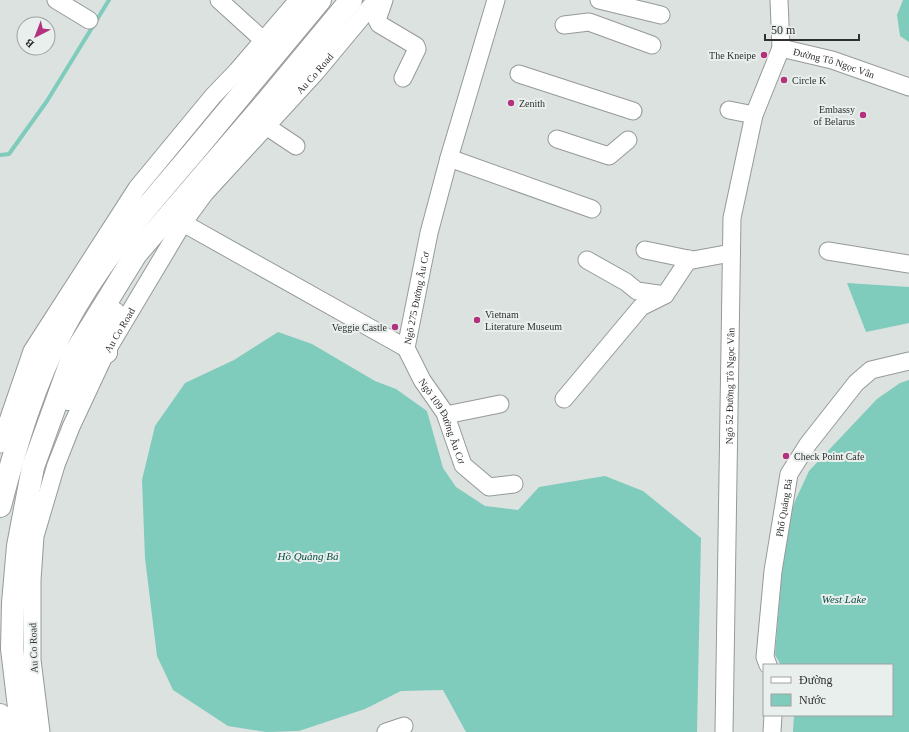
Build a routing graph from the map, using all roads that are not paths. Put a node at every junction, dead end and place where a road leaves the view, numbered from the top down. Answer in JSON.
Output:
{"nodes":[{"id":1,"x":56,"y":0,"type":"edge"},
{"id":2,"x":220,"y":0,"type":"edge"},
{"id":3,"x":298,"y":0,"type":"edge"},
{"id":4,"x":320,"y":0,"type":"edge"},
{"id":5,"x":351,"y":0,"type":"edge"},
{"id":6,"x":376,"y":0,"type":"edge"},
{"id":7,"x":384,"y":0,"type":"edge"},
{"id":8,"x":599,"y":0,"type":"edge"},
{"id":9,"x":779,"y":0,"type":"edge"},
{"id":10,"x":495,"y":1,"type":"edge"},
{"id":11,"x":661,"y":15,"type":"dead end"},
{"id":12,"x":89,"y":20,"type":"dead end"},
{"id":13,"x":564,"y":25,"type":"dead end"},
{"id":14,"x":263,"y":40,"type":"junction"},
{"id":15,"x":652,"y":45,"type":"dead end"},
{"id":16,"x":781,"y":48,"type":"junction"},
{"id":17,"x":519,"y":74,"type":"dead end"},
{"id":18,"x":403,"y":78,"type":"dead end"},
{"id":19,"x":251,"y":83,"type":"junction"},
{"id":20,"x":909,"y":87,"type":"edge"},
{"id":21,"x":269,"y":99,"type":"junction"},
{"id":22,"x":729,"y":110,"type":"dead end"},
{"id":23,"x":634,"y":111,"type":"dead end"},
{"id":24,"x":754,"y":115,"type":"junction"},
{"id":25,"x":266,"y":126,"type":"junction"},
{"id":26,"x":557,"y":139,"type":"dead end"},
{"id":27,"x":628,"y":140,"type":"dead end"},
{"id":28,"x":296,"y":146,"type":"dead end"},
{"id":29,"x":449,"y":158,"type":"junction"},
{"id":30,"x":592,"y":209,"type":"dead end"},
{"id":31,"x":183,"y":223,"type":"junction"},
{"id":32,"x":646,"y":250,"type":"dead end"},
{"id":33,"x":828,"y":251,"type":"dead end"},
{"id":34,"x":731,"y":253,"type":"junction"},
{"id":35,"x":136,"y":254,"type":"junction"},
{"id":36,"x":688,"y":259,"type":"junction"},
{"id":37,"x":587,"y":260,"type":"dead end"},
{"id":38,"x":909,"y":264,"type":"edge"},
{"id":39,"x":665,"y":295,"type":"junction"},
{"id":40,"x":406,"y":348,"type":"junction"},
{"id":41,"x":106,"y":352,"type":"junction"},
{"id":42,"x":909,"y":361,"type":"edge"},
{"id":43,"x":564,"y":399,"type":"dead end"},
{"id":44,"x":500,"y":404,"type":"dead end"},
{"id":45,"x":446,"y":415,"type":"junction"},
{"id":46,"x":46,"y":426,"type":"junction"},
{"id":47,"x":0,"y":444,"type":"edge"},
{"id":48,"x":514,"y":484,"type":"dead end"},
{"id":49,"x":0,"y":506,"type":"edge"},
{"id":50,"x":768,"y":664,"type":"edge"},
{"id":51,"x":0,"y":715,"type":"edge"},
{"id":52,"x":773,"y":716,"type":"edge"},
{"id":53,"x":404,"y":726,"type":"dead end"},
{"id":54,"x":2,"y":732,"type":"edge"},
{"id":55,"x":22,"y":732,"type":"edge"},
{"id":56,"x":41,"y":732,"type":"edge"},
{"id":57,"x":386,"y":732,"type":"edge"},
{"id":58,"x":724,"y":732,"type":"edge"},
{"id":59,"x":772,"y":732,"type":"edge"}],
"edges":[{"from":1,"to":12,"type":"street"},
{"from":2,"to":14,"type":"street"},
{"from":3,"to":14,"type":"street"},
{"from":4,"to":19,"type":"main road"},
{"from":5,"to":21,"type":"main road","name":"Au Co Road"},
{"from":6,"to":25,"type":"street","name":"Au Co Road"},
{"from":7,"to":18,"type":"street"},
{"from":8,"to":11,"type":"street"},
{"from":9,"to":16,"type":"street","name":"Đường Tô Ngọc Vân"},
{"from":10,"to":29,"type":"street","name":"Ngõ 275 Đường Âu Cơ"},
{"from":13,"to":15,"type":"street"},
{"from":14,"to":47,"type":"street"},
{"from":16,"to":20,"type":"street","name":"Đường Tô Ngọc Vân"},
{"from":16,"to":24,"type":"street","name":"Ngõ 52 Đường Tô Ngọc Vân"},
{"from":17,"to":23,"type":"street"},
{"from":19,"to":21,"type":"main road"},
{"from":19,"to":49,"type":"main road"},
{"from":21,"to":35,"type":"main road","name":"Au Co Road"},
{"from":22,"to":24,"type":"street"},
{"from":24,"to":34,"type":"street","name":"Ngõ 52 Đường Tô Ngọc Vân"},
{"from":25,"to":28,"type":"street"},
{"from":25,"to":31,"type":"street","name":"Au Co Road"},
{"from":26,"to":27,"type":"street"},
{"from":29,"to":30,"type":"street"},
{"from":29,"to":40,"type":"street","name":"Ngõ 275 Đường Âu Cơ"},
{"from":31,"to":40,"type":"street","name":"Ngõ 275 Đường Âu Cơ"},
{"from":31,"to":41,"type":"street","name":"Au Co Road"},
{"from":32,"to":36,"type":"street"},
{"from":33,"to":38,"type":"street"},
{"from":34,"to":36,"type":"street"},
{"from":34,"to":58,"type":"street","name":"Ngõ 52 Đường Tô Ngọc Vân"},
{"from":35,"to":41,"type":"main road"},
{"from":35,"to":46,"type":"main road","name":"Au Co Road"},
{"from":36,"to":39,"type":"street"},
{"from":37,"to":39,"type":"street"},
{"from":39,"to":43,"type":"street"},
{"from":40,"to":45,"type":"street","name":"Ngõ 109 Đường Âu Cơ"},
{"from":41,"to":46,"type":"main road"},
{"from":41,"to":56,"type":"street","name":"Au Co Road"},
{"from":42,"to":50,"type":"street","name":"Phố Quảng Bá"},
{"from":44,"to":45,"type":"street"},
{"from":45,"to":48,"type":"street","name":"Ngõ 109 Đường Âu Cơ"},
{"from":46,"to":55,"type":"main road","name":"Au Co Road"},
{"from":51,"to":54,"type":"main road"},
{"from":52,"to":59,"type":"street"},
{"from":53,"to":57,"type":"street"}]}
